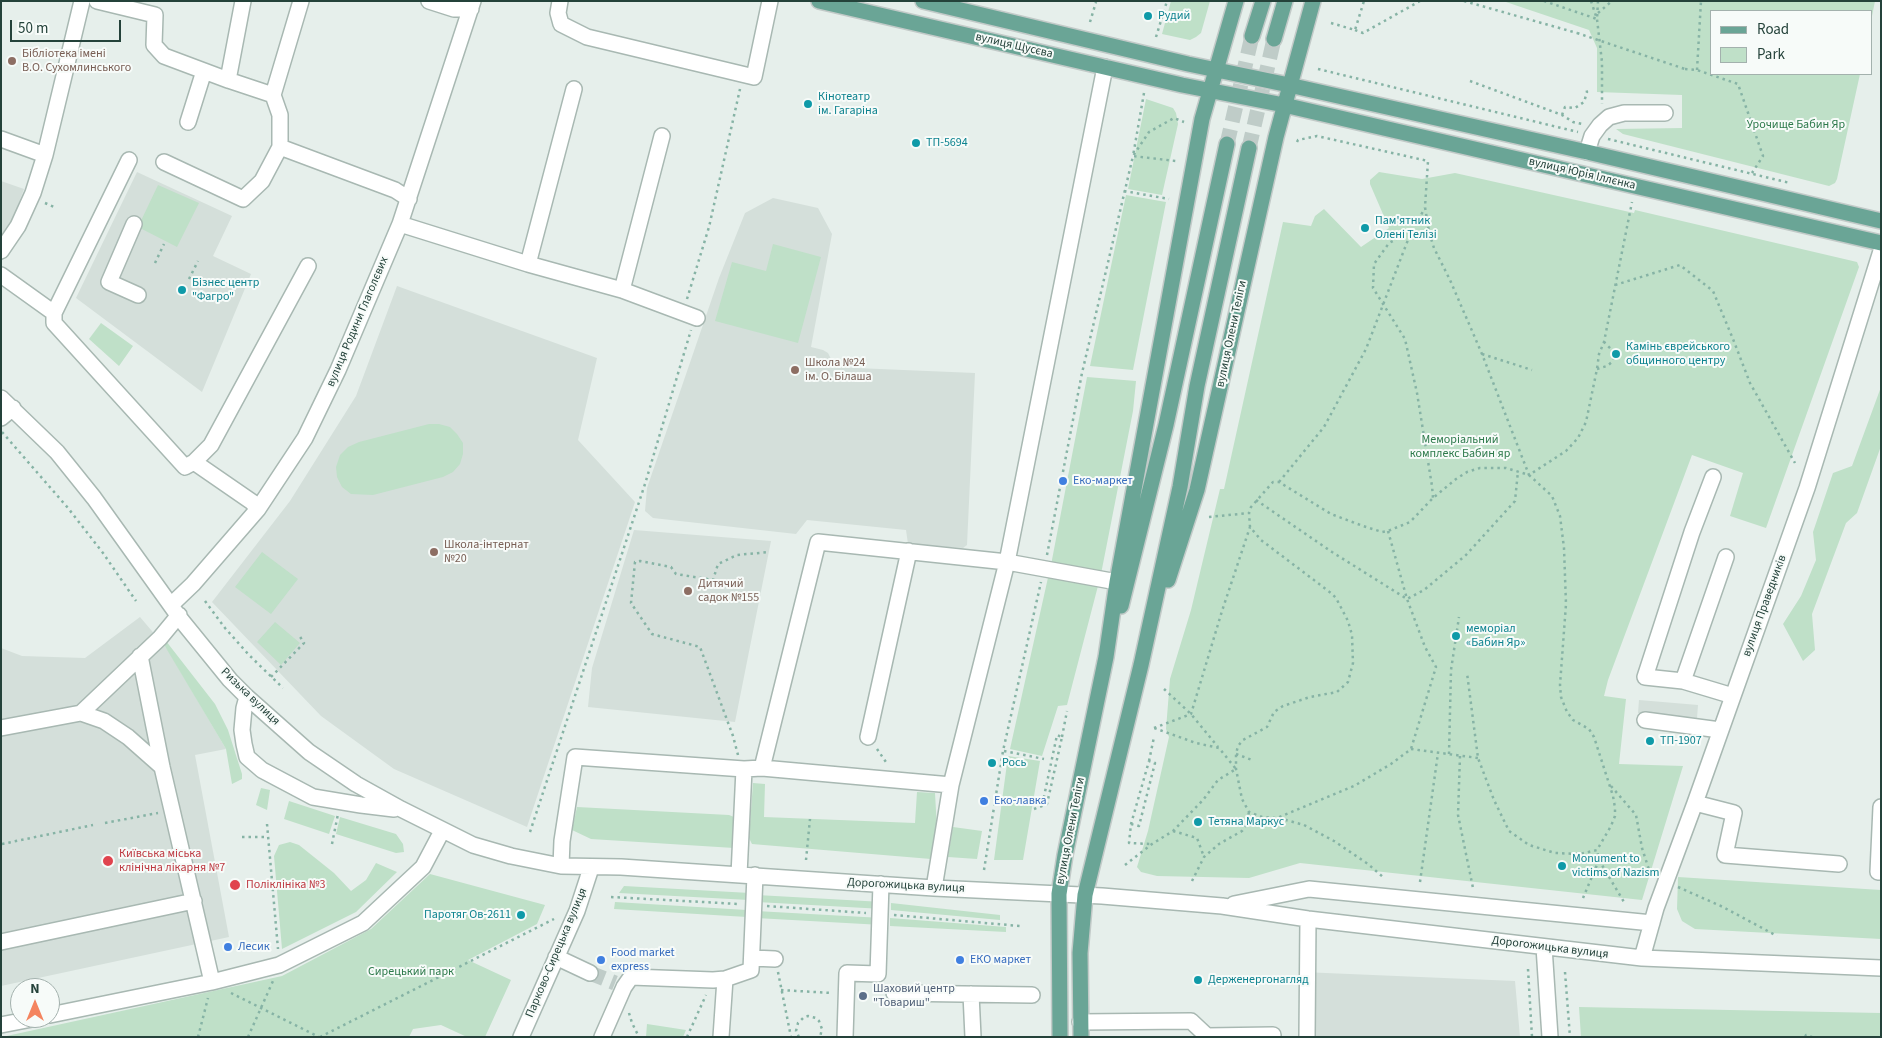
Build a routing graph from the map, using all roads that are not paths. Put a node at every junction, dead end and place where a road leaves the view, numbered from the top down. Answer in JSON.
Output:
{"nodes":[{"id":1,"x":82,"y":1,"type":"edge"},
{"id":2,"x":96,"y":1,"type":"edge"},
{"id":3,"x":243,"y":1,"type":"edge"},
{"id":4,"x":301,"y":1,"type":"edge"},
{"id":5,"x":429,"y":1,"type":"edge"},
{"id":6,"x":560,"y":1,"type":"edge"},
{"id":7,"x":770,"y":1,"type":"edge"},
{"id":8,"x":819,"y":1,"type":"edge"},
{"id":9,"x":923,"y":1,"type":"edge"},
{"id":10,"x":1236,"y":1,"type":"edge"},
{"id":11,"x":1263,"y":1,"type":"edge"},
{"id":12,"x":1285,"y":1,"type":"edge"},
{"id":13,"x":1313,"y":1,"type":"edge"},
{"id":14,"x":472,"y":5,"type":"edge"},
{"id":15,"x":958,"y":5,"type":"edge"},
{"id":16,"x":157,"y":8,"type":"edge"},
{"id":17,"x":1252,"y":36,"type":"tunnel mouth"},
{"id":18,"x":1274,"y":39,"type":"tunnel mouth"},
{"id":19,"x":1105,"y":67,"type":"junction"},
{"id":20,"x":1215,"y":69,"type":"junction"},
{"id":21,"x":204,"y":71,"type":"junction"},
{"id":22,"x":228,"y":80,"type":"junction"},
{"id":23,"x":1289,"y":85,"type":"junction"},
{"id":24,"x":574,"y":89,"type":"dead end"},
{"id":25,"x":1210,"y":90,"type":"junction"},
{"id":26,"x":274,"y":95,"type":"junction"},
{"id":27,"x":1284,"y":105,"type":"junction"},
{"id":28,"x":1665,"y":113,"type":"dead end"},
{"id":29,"x":188,"y":122,"type":"dead end"},
{"id":30,"x":662,"y":136,"type":"dead end"},
{"id":31,"x":1,"y":139,"type":"edge"},
{"id":32,"x":1227,"y":144,"type":"tunnel mouth"},
{"id":33,"x":280,"y":147,"type":"junction"},
{"id":34,"x":1249,"y":148,"type":"tunnel mouth"},
{"id":35,"x":1587,"y":152,"type":"junction"},
{"id":36,"x":45,"y":155,"type":"junction"},
{"id":37,"x":129,"y":160,"type":"dead end"},
{"id":38,"x":164,"y":162,"type":"dead end"},
{"id":39,"x":408,"y":198,"type":"junction"},
{"id":40,"x":1881,"y":221,"type":"edge"},
{"id":41,"x":134,"y":224,"type":"dead end"},
{"id":42,"x":400,"y":224,"type":"junction"},
{"id":43,"x":1881,"y":243,"type":"edge"},
{"id":44,"x":1,"y":251,"type":"edge"},
{"id":45,"x":1881,"y":251,"type":"edge"},
{"id":46,"x":528,"y":264,"type":"junction"},
{"id":47,"x":308,"y":266,"type":"dead end"},
{"id":48,"x":1,"y":275,"type":"edge"},
{"id":49,"x":622,"y":290,"type":"junction"},
{"id":50,"x":138,"y":294,"type":"dead end"},
{"id":51,"x":54,"y":313,"type":"junction"},
{"id":52,"x":694,"y":317,"type":"road end"},
{"id":53,"x":7,"y":403,"type":"edge"},
{"id":54,"x":1,"y":418,"type":"edge"},
{"id":55,"x":194,"y":462,"type":"junction"},
{"id":56,"x":1713,"y":477,"type":"dead end"},
{"id":57,"x":258,"y":509,"type":"junction"},
{"id":58,"x":909,"y":551,"type":"junction"},
{"id":59,"x":1726,"y":557,"type":"dead end"},
{"id":60,"x":1007,"y":562,"type":"junction"},
{"id":61,"x":1117,"y":582,"type":"junction"},
{"id":62,"x":175,"y":610,"type":"junction"},
{"id":63,"x":140,"y":656,"type":"junction"},
{"id":64,"x":1106,"y":658,"type":"junction"},
{"id":65,"x":1141,"y":665,"type":"junction"},
{"id":66,"x":1683,"y":681,"type":"junction"},
{"id":67,"x":1733,"y":696,"type":"junction"},
{"id":68,"x":247,"y":697,"type":"junction"},
{"id":69,"x":81,"y":713,"type":"junction"},
{"id":70,"x":1645,"y":720,"type":"dead end"},
{"id":71,"x":1,"y":728,"type":"edge"},
{"id":72,"x":1720,"y":730,"type":"junction"},
{"id":73,"x":868,"y":737,"type":"road end"},
{"id":74,"x":162,"y":767,"type":"junction"},
{"id":75,"x":762,"y":768,"type":"junction"},
{"id":76,"x":742,"y":769,"type":"junction"},
{"id":77,"x":951,"y":785,"type":"junction"},
{"id":78,"x":1695,"y":803,"type":"junction"},
{"id":79,"x":1881,"y":807,"type":"edge"},
{"id":80,"x":401,"y":809,"type":"junction"},
{"id":81,"x":442,"y":831,"type":"junction"},
{"id":82,"x":1839,"y":864,"type":"dead end"},
{"id":83,"x":560,"y":866,"type":"junction"},
{"id":84,"x":591,"y":868,"type":"junction"},
{"id":85,"x":1881,"y":872,"type":"edge"},
{"id":86,"x":739,"y":875,"type":"junction"},
{"id":87,"x":755,"y":875,"type":"junction"},
{"id":88,"x":881,"y":884,"type":"junction"},
{"id":89,"x":934,"y":888,"type":"junction"},
{"id":90,"x":1059,"y":894,"type":"junction"},
{"id":91,"x":1085,"y":895,"type":"junction"},
{"id":92,"x":194,"y":901,"type":"junction"},
{"id":93,"x":1222,"y":906,"type":"junction"},
{"id":94,"x":1308,"y":919,"type":"junction"},
{"id":95,"x":1652,"y":923,"type":"junction"},
{"id":96,"x":1,"y":942,"type":"edge"},
{"id":97,"x":1544,"y":947,"type":"junction"},
{"id":98,"x":556,"y":957,"type":"junction"},
{"id":99,"x":752,"y":958,"type":"junction"},
{"id":100,"x":1642,"y":958,"type":"junction"},
{"id":101,"x":775,"y":959,"type":"road end"},
{"id":102,"x":1881,"y":968,"type":"edge"},
{"id":103,"x":590,"y":972,"type":"tunnel mouth"},
{"id":104,"x":719,"y":979,"type":"junction"},
{"id":105,"x":212,"y":982,"type":"junction"},
{"id":106,"x":894,"y":993,"type":"dead end"},
{"id":107,"x":971,"y":994,"type":"junction"},
{"id":108,"x":1032,"y":995,"type":"dead end"},
{"id":109,"x":60,"y":1013,"type":"edge"},
{"id":110,"x":1080,"y":1029,"type":"edge"},
{"id":111,"x":1273,"y":1035,"type":"dead end"},
{"id":112,"x":521,"y":1037,"type":"edge"},
{"id":113,"x":602,"y":1037,"type":"edge"},
{"id":114,"x":721,"y":1037,"type":"edge"},
{"id":115,"x":845,"y":1037,"type":"edge"},
{"id":116,"x":973,"y":1037,"type":"edge"},
{"id":117,"x":1060,"y":1037,"type":"edge"},
{"id":118,"x":1308,"y":1037,"type":"edge"},
{"id":119,"x":1550,"y":1037,"type":"edge"}],
"edges":[{"from":1,"to":36,"type":"street"},
{"from":2,"to":16,"type":"street"},
{"from":3,"to":22,"type":"street"},
{"from":4,"to":26,"type":"street"},
{"from":5,"to":14,"type":"street"},
{"from":6,"to":7,"type":"street"},
{"from":8,"to":19,"type":"main road","name":"вулиця Щусєва"},
{"from":9,"to":15,"type":"main road","name":"вулиця Щусєва"},
{"from":10,"to":20,"type":"main road","name":"вулиця Олени Теліги"},
{"from":11,"to":17,"type":"main road"},
{"from":12,"to":18,"type":"main road"},
{"from":13,"to":23,"type":"main road","name":"вулиця Олени Теліги"},
{"from":14,"to":39,"type":"street","name":"вулиця Родини Глаголєвих"},
{"from":15,"to":20,"type":"main road","name":"вулиця Щусєва"},
{"from":16,"to":21,"type":"street"},
{"from":19,"to":25,"type":"main road","name":"вулиця Щусєва"},
{"from":19,"to":60,"type":"street"},
{"from":20,"to":23,"type":"main road","name":"вулиця Щусєва"},
{"from":20,"to":25,"type":"main road","name":"вулиця Олени Теліги"},
{"from":21,"to":22,"type":"street"},
{"from":21,"to":29,"type":"street"},
{"from":22,"to":26,"type":"street"},
{"from":23,"to":27,"type":"main road","name":"вулиця Олени Теліги"},
{"from":23,"to":35,"type":"main road","name":"вулиця Юрія Іллєнка"},
{"from":24,"to":46,"type":"street"},
{"from":25,"to":27,"type":"main road","name":"вулиця Юрія Іллєнка"},
{"from":25,"to":61,"type":"main road","name":"вулиця Олени Теліги"},
{"from":26,"to":33,"type":"street"},
{"from":27,"to":43,"type":"main road","name":"вулиця Юрія Іллєнка"},
{"from":27,"to":65,"type":"main road","name":"вулиця Олени Теліги"},
{"from":28,"to":35,"type":"street"},
{"from":30,"to":49,"type":"street"},
{"from":31,"to":36,"type":"street"},
{"from":32,"to":64,"type":"main road","name":"вулиця Олени Теліги"},
{"from":33,"to":38,"type":"street"},
{"from":33,"to":39,"type":"street"},
{"from":34,"to":65,"type":"main road","name":"вулиця Олени Теліги"},
{"from":35,"to":40,"type":"main road","name":"вулиця Юрія Іллєнка"},
{"from":36,"to":44,"type":"street"},
{"from":37,"to":51,"type":"street"},
{"from":39,"to":42,"type":"street","name":"вулиця Родини Глаголєвих"},
{"from":41,"to":50,"type":"street"},
{"from":42,"to":46,"type":"street"},
{"from":42,"to":57,"type":"street","name":"вулиця Родини Глаголєвих"},
{"from":45,"to":67,"type":"street","name":"вулиця Праведників"},
{"from":46,"to":49,"type":"street"},
{"from":47,"to":55,"type":"street"},
{"from":48,"to":51,"type":"street"},
{"from":49,"to":52,"type":"street"},
{"from":51,"to":55,"type":"street"},
{"from":53,"to":54,"type":"street"},
{"from":53,"to":62,"type":"street","name":"Ризька вулиця"},
{"from":55,"to":57,"type":"street"},
{"from":56,"to":66,"type":"street"},
{"from":57,"to":62,"type":"street","name":"вулиця Родини Глаголєвих"},
{"from":58,"to":60,"type":"street"},
{"from":58,"to":73,"type":"street"},
{"from":58,"to":75,"type":"street"},
{"from":59,"to":66,"type":"street"},
{"from":60,"to":61,"type":"street"},
{"from":60,"to":77,"type":"street"},
{"from":61,"to":64,"type":"main road","name":"вулиця Олени Теліги"},
{"from":62,"to":63,"type":"street","name":"вулиця Родини Глаголєвих"},
{"from":62,"to":68,"type":"street","name":"Ризька вулиця"},
{"from":63,"to":69,"type":"street","name":"вулиця Родини Глаголєвих"},
{"from":63,"to":74,"type":"street"},
{"from":64,"to":90,"type":"main road","name":"вулиця Олени Теліги"},
{"from":65,"to":91,"type":"main road","name":"вулиця Олени Теліги"},
{"from":66,"to":67,"type":"street"},
{"from":67,"to":72,"type":"street","name":"вулиця Праведників"},
{"from":68,"to":80,"type":"street","name":"Ризька вулиця"},
{"from":68,"to":80,"type":"street"},
{"from":69,"to":71,"type":"street"},
{"from":69,"to":74,"type":"street"},
{"from":70,"to":72,"type":"street"},
{"from":72,"to":78,"type":"street","name":"вулиця Праведників"},
{"from":74,"to":92,"type":"street"},
{"from":75,"to":76,"type":"street"},
{"from":75,"to":77,"type":"street"},
{"from":76,"to":83,"type":"street"},
{"from":76,"to":86,"type":"street"},
{"from":77,"to":89,"type":"street"},
{"from":78,"to":82,"type":"street"},
{"from":78,"to":95,"type":"street","name":"вулиця Праведників"},
{"from":79,"to":85,"type":"street"},
{"from":80,"to":81,"type":"street","name":"Ризька вулиця"},
{"from":81,"to":83,"type":"street","name":"Ризька вулиця"},
{"from":81,"to":105,"type":"street"},
{"from":83,"to":84,"type":"street","name":"Ризька вулиця"},
{"from":84,"to":86,"type":"street","name":"Дорогожицька вулиця"},
{"from":84,"to":98,"type":"street","name":"Парково-Сирецька вулиця"},
{"from":86,"to":87,"type":"street","name":"Дорогожицька вулиця"},
{"from":87,"to":88,"type":"street","name":"Дорогожицька вулиця"},
{"from":87,"to":99,"type":"street"},
{"from":88,"to":89,"type":"street","name":"Дорогожицька вулиця"},
{"from":88,"to":115,"type":"street"},
{"from":89,"to":90,"type":"street","name":"Дорогожицька вулиця"},
{"from":90,"to":91,"type":"street","name":"Дорогожицька вулиця"},
{"from":90,"to":117,"type":"main road","name":"вулиця Олени Теліги"},
{"from":91,"to":93,"type":"street","name":"Дорогожицька вулиця"},
{"from":91,"to":110,"type":"main road","name":"вулиця Олени Теліги"},
{"from":92,"to":96,"type":"street"},
{"from":92,"to":105,"type":"street"},
{"from":93,"to":94,"type":"street","name":"Дорогожицька вулиця"},
{"from":93,"to":95,"type":"street","name":"Дорогожицька вулиця"},
{"from":94,"to":97,"type":"street","name":"Дорогожицька вулиця"},
{"from":94,"to":118,"type":"street"},
{"from":95,"to":100,"type":"street","name":"вулиця Праведників"},
{"from":97,"to":100,"type":"street","name":"Дорогожицька вулиця"},
{"from":97,"to":119,"type":"street"},
{"from":98,"to":103,"type":"street"},
{"from":98,"to":112,"type":"street","name":"Парково-Сирецька вулиця"},
{"from":99,"to":101,"type":"street"},
{"from":99,"to":104,"type":"street"},
{"from":100,"to":102,"type":"street","name":"Дорогожицька вулиця"},
{"from":104,"to":113,"type":"street"},
{"from":104,"to":114,"type":"street"},
{"from":105,"to":109,"type":"street"},
{"from":106,"to":107,"type":"street"},
{"from":107,"to":108,"type":"street"},
{"from":107,"to":116,"type":"street"},
{"from":110,"to":111,"type":"street"}]}
